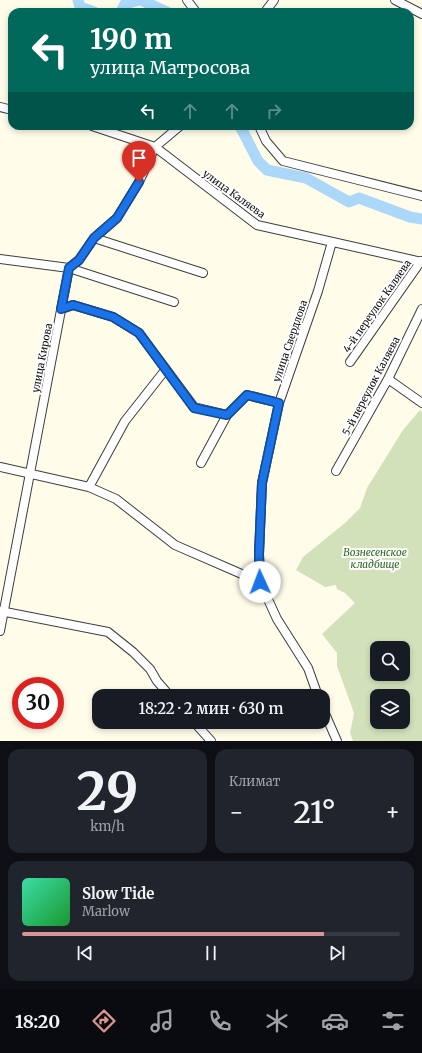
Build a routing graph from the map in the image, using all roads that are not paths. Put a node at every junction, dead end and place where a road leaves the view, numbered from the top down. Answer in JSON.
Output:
{"nodes":[{"id":1,"x":395,"y":0,"type":"edge"},
{"id":2,"x":410,"y":8,"type":"edge"},
{"id":3,"x":104,"y":130,"type":"edge"},
{"id":4,"x":175,"y":130,"type":"edge"},
{"id":5,"x":261,"y":130,"type":"edge"},
{"id":6,"x":155,"y":147,"type":"junction"},
{"id":7,"x":422,"y":196,"type":"edge"},
{"id":8,"x":94,"y":238,"type":"junction"},
{"id":9,"x":332,"y":242,"type":"junction"},
{"id":10,"x":0,"y":259,"type":"edge"},
{"id":11,"x":421,"y":261,"type":"edge"},
{"id":12,"x":69,"y":268,"type":"junction"},
{"id":13,"x":203,"y":273,"type":"dead end"},
{"id":14,"x":174,"y":302,"type":"dead end"},
{"id":15,"x":61,"y":309,"type":"junction"},
{"id":16,"x":422,"y":309,"type":"edge"},
{"id":17,"x":350,"y":362,"type":"dead end"},
{"id":18,"x":166,"y":369,"type":"junction"},
{"id":19,"x":388,"y":379,"type":"junction"},
{"id":20,"x":279,"y":403,"type":"junction"},
{"id":21,"x":422,"y":403,"type":"edge"},
{"id":22,"x":227,"y":415,"type":"junction"},
{"id":23,"x":201,"y":463,"type":"dead end"},
{"id":24,"x":0,"y":467,"type":"edge"},
{"id":25,"x":336,"y":471,"type":"dead end"},
{"id":26,"x":29,"y":473,"type":"junction"},
{"id":27,"x":89,"y":487,"type":"junction"},
{"id":28,"x":260,"y":582,"type":"junction"},
{"id":29,"x":2,"y":611,"type":"edge"},
{"id":30,"x":0,"y":631,"type":"edge"},
{"id":31,"x":163,"y":689,"type":"edge"},
{"id":32,"x":316,"y":689,"type":"edge"},
{"id":33,"x":330,"y":725,"type":"edge"},
{"id":34,"x":200,"y":729,"type":"edge"},
{"id":35,"x":211,"y":741,"type":"edge"},
{"id":36,"x":337,"y":741,"type":"edge"}],
"edges":[{"from":1,"to":2,"type":"street"},
{"from":3,"to":6,"type":"street","name":"улица Каляева"},
{"from":4,"to":6,"type":"street"},
{"from":5,"to":7,"type":"street"},
{"from":6,"to":8,"type":"street"},
{"from":6,"to":9,"type":"street","name":"улица Каляева"},
{"from":8,"to":12,"type":"street"},
{"from":8,"to":13,"type":"street"},
{"from":9,"to":11,"type":"street","name":"улица Каляева"},
{"from":9,"to":20,"type":"street","name":"улица Свердлова"},
{"from":10,"to":12,"type":"street"},
{"from":11,"to":17,"type":"street","name":"4-й переулок Каляева"},
{"from":12,"to":14,"type":"street"},
{"from":12,"to":15,"type":"street","name":"улица Кирова"},
{"from":15,"to":18,"type":"street"},
{"from":15,"to":26,"type":"street","name":"улица Кирова"},
{"from":16,"to":19,"type":"street","name":"5-й переулок Каляева"},
{"from":18,"to":22,"type":"street"},
{"from":18,"to":27,"type":"street"},
{"from":19,"to":21,"type":"street"},
{"from":19,"to":25,"type":"street","name":"5-й переулок Каляева"},
{"from":20,"to":22,"type":"street"},
{"from":20,"to":28,"type":"street","name":"улица Свердлова"},
{"from":22,"to":23,"type":"street"},
{"from":24,"to":26,"type":"street"},
{"from":26,"to":27,"type":"street"},
{"from":26,"to":29,"type":"street","name":"улица Кирова"},
{"from":27,"to":28,"type":"street"},
{"from":28,"to":32,"type":"street","name":"улица Свердлова"},
{"from":29,"to":30,"type":"street","name":"улица Кирова"},
{"from":29,"to":31,"type":"street"},
{"from":33,"to":36,"type":"street"},
{"from":34,"to":35,"type":"street"}]}
